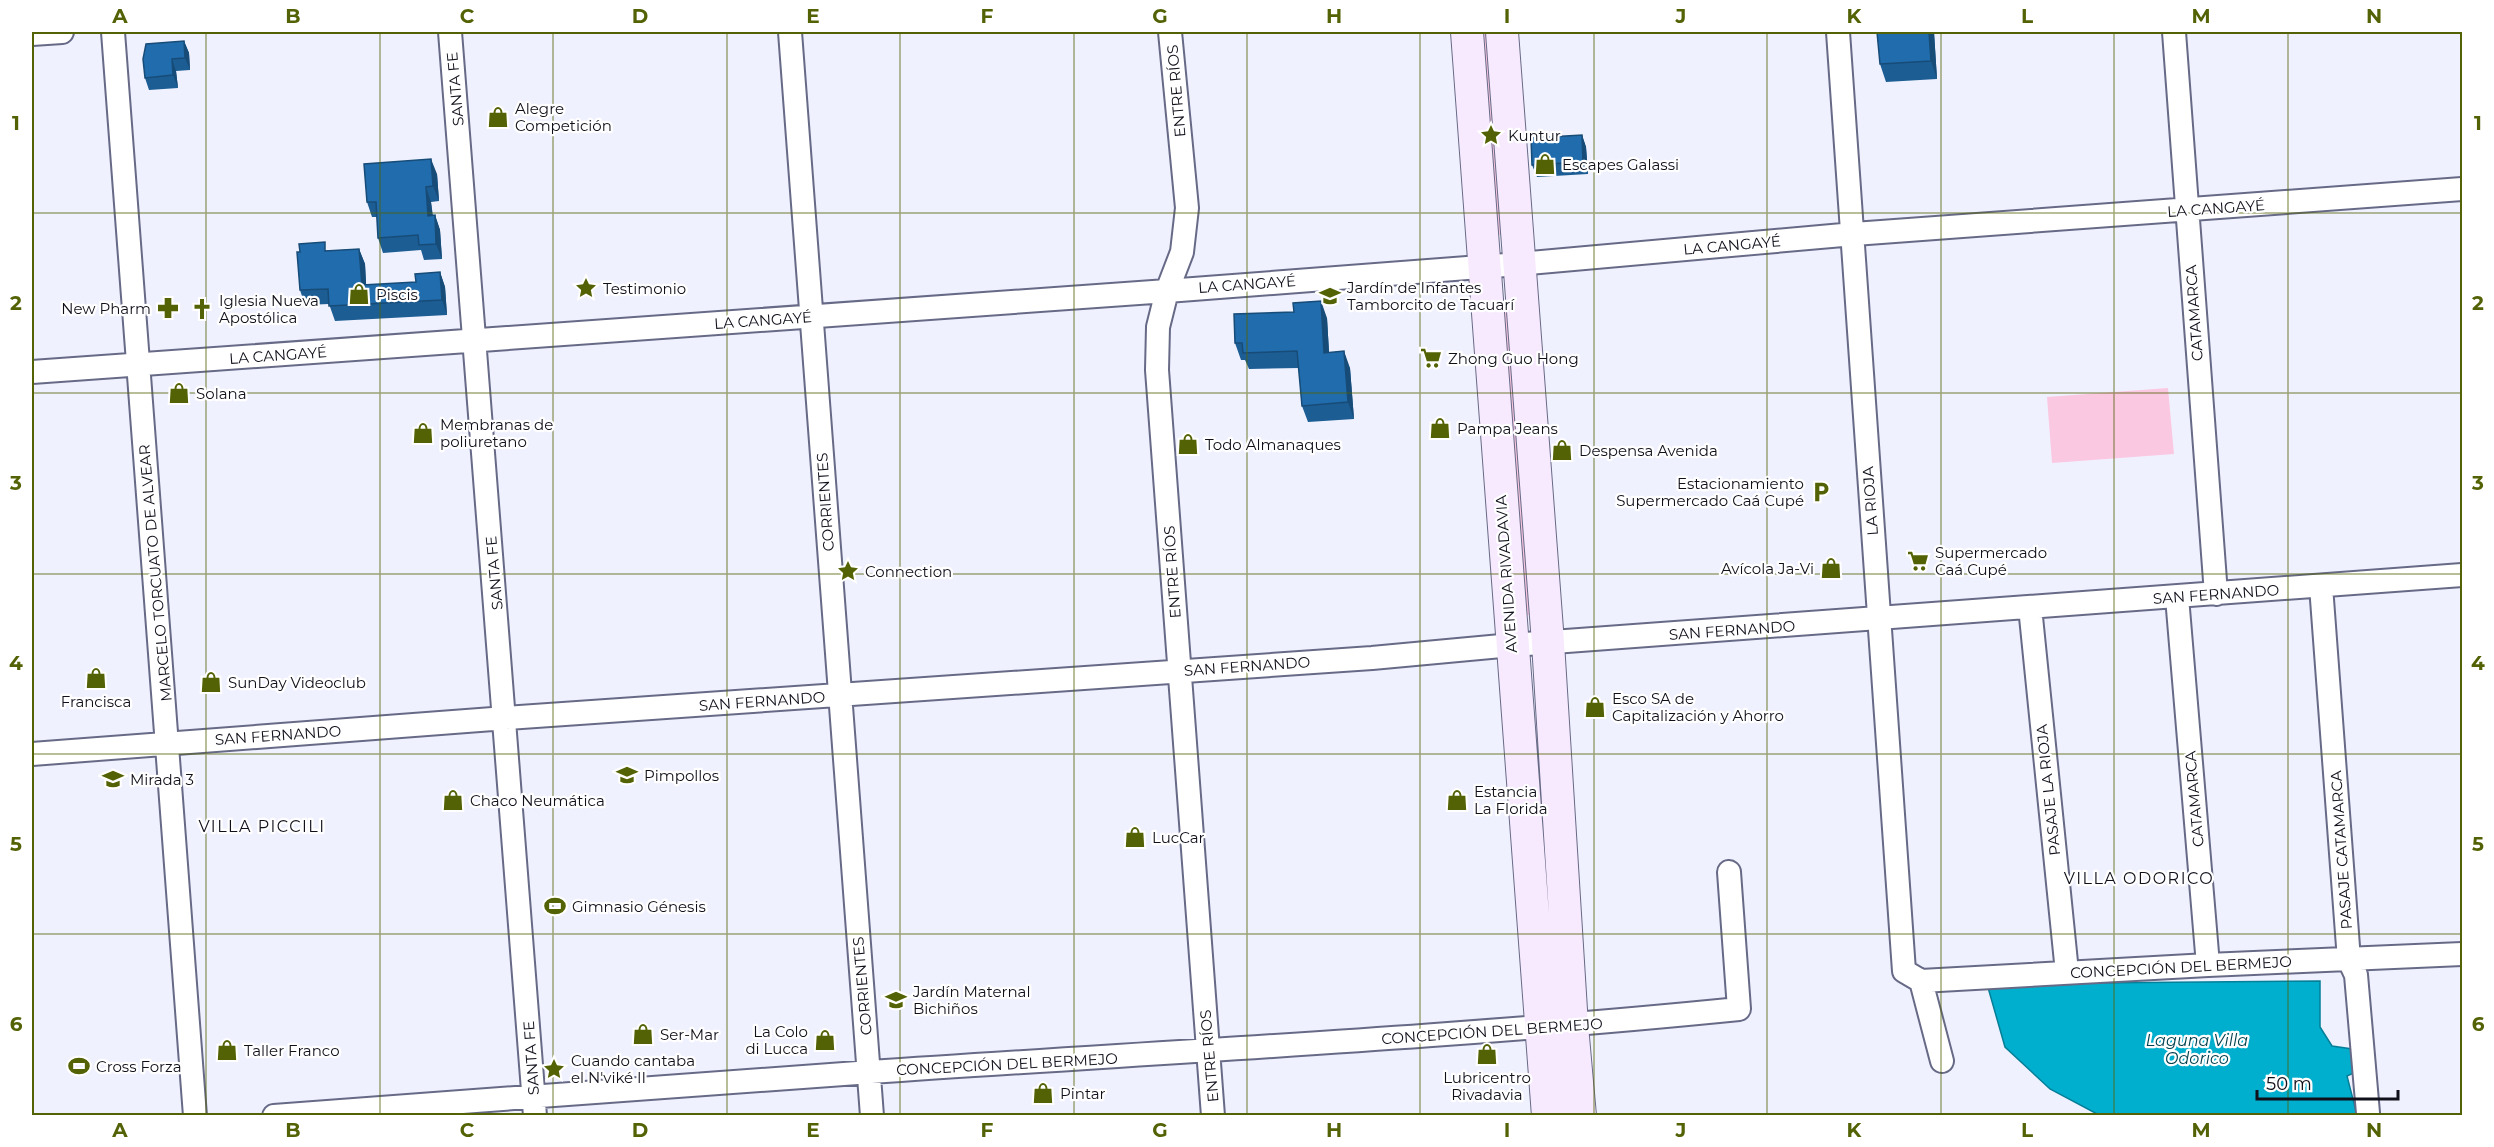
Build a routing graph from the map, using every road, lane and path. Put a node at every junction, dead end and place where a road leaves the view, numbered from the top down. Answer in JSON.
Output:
{"nodes":[{"id":1,"x":62,"y":32,"type":"edge"},
{"id":2,"x":113,"y":32,"type":"edge"},
{"id":3,"x":450,"y":32,"type":"edge"},
{"id":4,"x":790,"y":32,"type":"edge"},
{"id":5,"x":1170,"y":32,"type":"edge"},
{"id":6,"x":1467,"y":32,"type":"edge"},
{"id":7,"x":1502,"y":32,"type":"edge"},
{"id":8,"x":1838,"y":32,"type":"edge"},
{"id":9,"x":2174,"y":32,"type":"edge"},
{"id":10,"x":32,"y":34,"type":"edge"},
{"id":11,"x":2463,"y":189,"type":"edge"},
{"id":12,"x":2186,"y":211,"type":"junction"},
{"id":13,"x":1854,"y":234,"type":"junction"},
{"id":14,"x":1520,"y":264,"type":"junction"},
{"id":15,"x":1483,"y":266,"type":"junction"},
{"id":16,"x":1167,"y":291,"type":"junction"},
{"id":17,"x":813,"y":316,"type":"junction"},
{"id":18,"x":476,"y":340,"type":"junction"},
{"id":19,"x":138,"y":365,"type":"junction"},
{"id":20,"x":32,"y":372,"type":"edge"},
{"id":21,"x":2463,"y":575,"type":"edge"},
{"id":22,"x":2321,"y":586,"type":"junction"},
{"id":23,"x":2216,"y":594,"type":"junction"},
{"id":24,"x":2177,"y":597,"type":"junction"},
{"id":25,"x":2030,"y":607,"type":"junction"},
{"id":26,"x":1877,"y":619,"type":"junction"},
{"id":27,"x":1548,"y":643,"type":"junction"},
{"id":28,"x":1512,"y":645,"type":"junction"},
{"id":29,"x":1180,"y":670,"type":"junction"},
{"id":30,"x":839,"y":696,"type":"junction"},
{"id":31,"x":506,"y":718,"type":"junction"},
{"id":32,"x":169,"y":743,"type":"junction"},
{"id":33,"x":32,"y":754,"type":"edge"},
{"id":34,"x":1729,"y":872,"type":"dead end"},
{"id":35,"x":2463,"y":954,"type":"edge"},
{"id":36,"x":2349,"y":960,"type":"junction"},
{"id":37,"x":2208,"y":964,"type":"junction"},
{"id":38,"x":2067,"y":972,"type":"junction"},
{"id":39,"x":1912,"y":976,"type":"junction"},
{"id":40,"x":1557,"y":1027,"type":"junction"},
{"id":41,"x":1208,"y":1052,"type":"junction"},
{"id":42,"x":1942,"y":1061,"type":"dead end"},
{"id":43,"x":869,"y":1072,"type":"junction"},
{"id":44,"x":534,"y":1107,"type":"edge"},
{"id":45,"x":2368,"y":1113,"type":"dead end"},
{"id":46,"x":195,"y":1116,"type":"edge"},
{"id":47,"x":274,"y":1116,"type":"edge"},
{"id":48,"x":872,"y":1116,"type":"edge"},
{"id":49,"x":1213,"y":1116,"type":"edge"},
{"id":50,"x":1548,"y":1116,"type":"edge"},
{"id":51,"x":1580,"y":1116,"type":"edge"}],
"edges":[{"from":1,"to":10,"type":"street"},
{"from":2,"to":19,"type":"street","name":"MARCELO TORCUATO DE ALVEAR"},
{"from":3,"to":18,"type":"street","name":"SANTA FE"},
{"from":4,"to":17,"type":"street","name":"CORRIENTES"},
{"from":5,"to":16,"type":"street","name":"ENTRE RÍOS"},
{"from":6,"to":15,"type":"street","name":"AVENIDA RIVADAVIA"},
{"from":7,"to":14,"type":"street","name":"AVENIDA RIVADAVIA"},
{"from":8,"to":13,"type":"street","name":"LA RIOJA"},
{"from":9,"to":12,"type":"street","name":"CATAMARCA"},
{"from":11,"to":12,"type":"street","name":"LA CANGAYÉ"},
{"from":12,"to":13,"type":"street","name":"LA CANGAYÉ"},
{"from":12,"to":23,"type":"street","name":"CATAMARCA"},
{"from":13,"to":14,"type":"street","name":"LA CANGAYÉ"},
{"from":13,"to":26,"type":"street","name":"LA RIOJA"},
{"from":14,"to":15,"type":"street","name":"LA CANGAYÉ"},
{"from":14,"to":27,"type":"street","name":"AVENIDA RIVADAVIA"},
{"from":15,"to":16,"type":"street","name":"LA CANGAYÉ"},
{"from":15,"to":28,"type":"street","name":"AVENIDA RIVADAVIA"},
{"from":16,"to":17,"type":"street","name":"LA CANGAYÉ"},
{"from":16,"to":29,"type":"street","name":"ENTRE RÍOS"},
{"from":17,"to":18,"type":"street","name":"LA CANGAYÉ"},
{"from":17,"to":30,"type":"street","name":"CORRIENTES"},
{"from":18,"to":19,"type":"street","name":"LA CANGAYÉ"},
{"from":18,"to":31,"type":"street","name":"SANTA FE"},
{"from":19,"to":20,"type":"street","name":"LA CANGAYÉ"},
{"from":19,"to":32,"type":"street","name":"MARCELO TORCUATO DE ALVEAR"},
{"from":21,"to":22,"type":"street","name":"SAN FERNANDO"},
{"from":22,"to":23,"type":"street","name":"SAN FERNANDO"},
{"from":22,"to":36,"type":"street","name":"PASAJE CATAMARCA"},
{"from":23,"to":24,"type":"street","name":"SAN FERNANDO"},
{"from":24,"to":25,"type":"street","name":"SAN FERNANDO"},
{"from":24,"to":37,"type":"street","name":"CATAMARCA"},
{"from":25,"to":26,"type":"street","name":"SAN FERNANDO"},
{"from":25,"to":38,"type":"street","name":"PASAJE LA RIOJA"},
{"from":26,"to":27,"type":"street","name":"SAN FERNANDO"},
{"from":26,"to":39,"type":"street","name":"LA RIOJA"},
{"from":27,"to":28,"type":"street","name":"SAN FERNANDO"},
{"from":27,"to":40,"type":"street","name":"AVENIDA RIVADAVIA"},
{"from":28,"to":29,"type":"street","name":"SAN FERNANDO"},
{"from":28,"to":40,"type":"street","name":"AVENIDA RIVADAVIA"},
{"from":29,"to":30,"type":"street","name":"SAN FERNANDO"},
{"from":29,"to":41,"type":"street","name":"ENTRE RÍOS"},
{"from":30,"to":31,"type":"street","name":"SAN FERNANDO"},
{"from":30,"to":43,"type":"street","name":"CORRIENTES"},
{"from":31,"to":32,"type":"street","name":"SAN FERNANDO"},
{"from":31,"to":44,"type":"street","name":"SANTA FE"},
{"from":32,"to":33,"type":"street","name":"SAN FERNANDO"},
{"from":32,"to":46,"type":"street","name":"MARCELO TORCUATO DE ALVEAR"},
{"from":34,"to":40,"type":"street","name":"CONCEPCIÓN DEL BERMEJO"},
{"from":35,"to":36,"type":"street","name":"CONCEPCIÓN DEL BERMEJO"},
{"from":36,"to":37,"type":"street","name":"CONCEPCIÓN DEL BERMEJO"},
{"from":36,"to":45,"type":"street","name":"PASAJE CATAMARCA"},
{"from":37,"to":38,"type":"street","name":"CONCEPCIÓN DEL BERMEJO"},
{"from":38,"to":39,"type":"street","name":"CONCEPCIÓN DEL BERMEJO"},
{"from":39,"to":42,"type":"street","name":"LA RIOJA"},
{"from":40,"to":41,"type":"street","name":"CONCEPCIÓN DEL BERMEJO"},
{"from":40,"to":50,"type":"street","name":"AVENIDA RIVADAVIA"},
{"from":40,"to":51,"type":"street","name":"AVENIDA RIVADAVIA"},
{"from":41,"to":43,"type":"street","name":"CONCEPCIÓN DEL BERMEJO"},
{"from":41,"to":49,"type":"street","name":"ENTRE RÍOS"},
{"from":43,"to":44,"type":"street","name":"CONCEPCIÓN DEL BERMEJO"},
{"from":43,"to":48,"type":"street","name":"CORRIENTES"},
{"from":44,"to":47,"type":"street","name":"CONCEPCIÓN DEL BERMEJO"}]}
